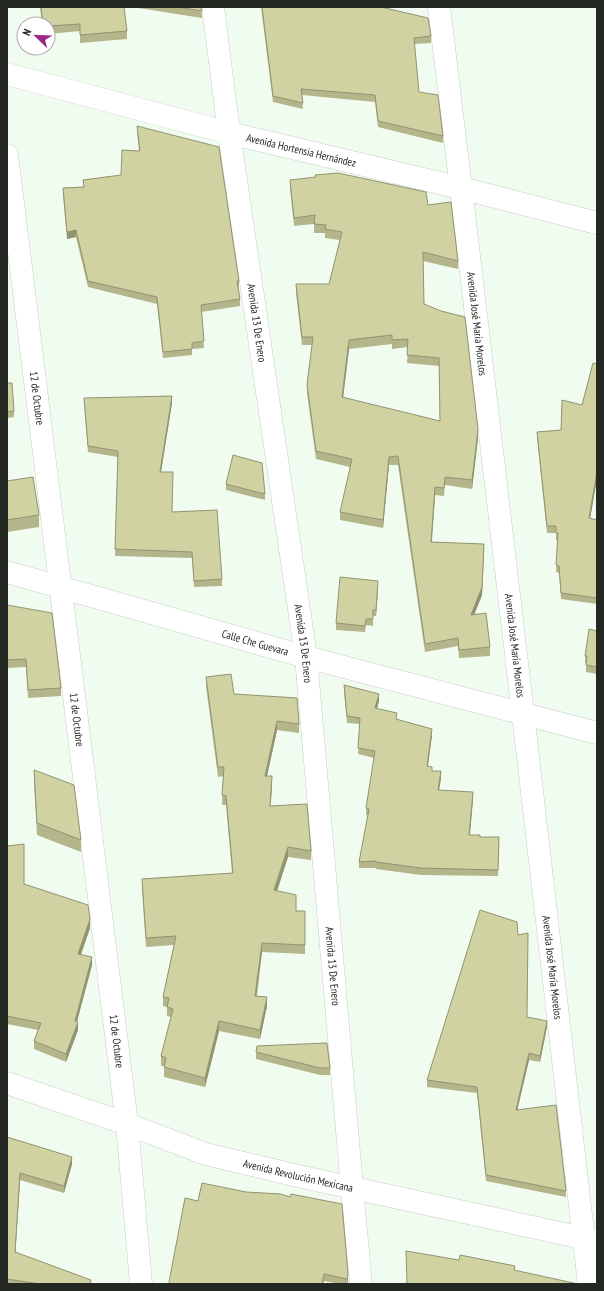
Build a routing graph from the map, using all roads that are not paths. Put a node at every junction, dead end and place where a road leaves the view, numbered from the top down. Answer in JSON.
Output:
{"nodes":[{"id":1,"x":213,"y":7,"type":"edge"},
{"id":2,"x":438,"y":7,"type":"edge"},
{"id":3,"x":7,"y":74,"type":"edge"},
{"id":4,"x":229,"y":133,"type":"junction"},
{"id":5,"x":7,"y":156,"type":"edge"},
{"id":6,"x":461,"y":188,"type":"junction"},
{"id":7,"x":597,"y":223,"type":"edge"},
{"id":8,"x":7,"y":572,"type":"edge"},
{"id":9,"x":60,"y":586,"type":"junction"},
{"id":10,"x":306,"y":657,"type":"junction"},
{"id":11,"x":523,"y":714,"type":"junction"},
{"id":12,"x":597,"y":733,"type":"edge"},
{"id":13,"x":7,"y":1083,"type":"edge"},
{"id":14,"x":127,"y":1124,"type":"junction"},
{"id":15,"x":352,"y":1188,"type":"junction"},
{"id":16,"x":590,"y":1240,"type":"edge"},
{"id":17,"x":141,"y":1284,"type":"edge"},
{"id":18,"x":361,"y":1284,"type":"edge"},
{"id":19,"x":589,"y":1284,"type":"edge"}],
"edges":[{"from":1,"to":4,"type":"street","name":"Avenida 13 De Enero"},
{"from":2,"to":6,"type":"street","name":"Avenida José María Morelos"},
{"from":3,"to":4,"type":"street","name":"Avenida Hortensia Hernández"},
{"from":4,"to":6,"type":"street","name":"Avenida Hortensia Hernández"},
{"from":4,"to":10,"type":"street","name":"Avenida 13 De Enero"},
{"from":5,"to":9,"type":"street","name":"12 de Octubre"},
{"from":6,"to":7,"type":"street","name":"Avenida Hortensia Hernández"},
{"from":6,"to":11,"type":"street","name":"Avenida José María Morelos"},
{"from":8,"to":9,"type":"street","name":"Calle Che Guevara"},
{"from":9,"to":10,"type":"street","name":"Calle Che Guevara"},
{"from":9,"to":14,"type":"street","name":"12 de Octubre"},
{"from":10,"to":11,"type":"street","name":"Calle Che Guevara"},
{"from":10,"to":15,"type":"street","name":"Avenida 13 De Enero"},
{"from":11,"to":12,"type":"street","name":"Calle Che Guevara"},
{"from":11,"to":16,"type":"street","name":"Avenida José María Morelos"},
{"from":13,"to":14,"type":"street","name":"Avenida Revolución Mexicana"},
{"from":14,"to":15,"type":"street","name":"Avenida Revolución Mexicana"},
{"from":14,"to":17,"type":"street","name":"12 de Octubre"},
{"from":15,"to":16,"type":"street","name":"Avenida Revolución Mexicana"},
{"from":15,"to":18,"type":"street","name":"Avenida 13 De Enero"},
{"from":16,"to":19,"type":"street","name":"Avenida José María Morelos"}]}
